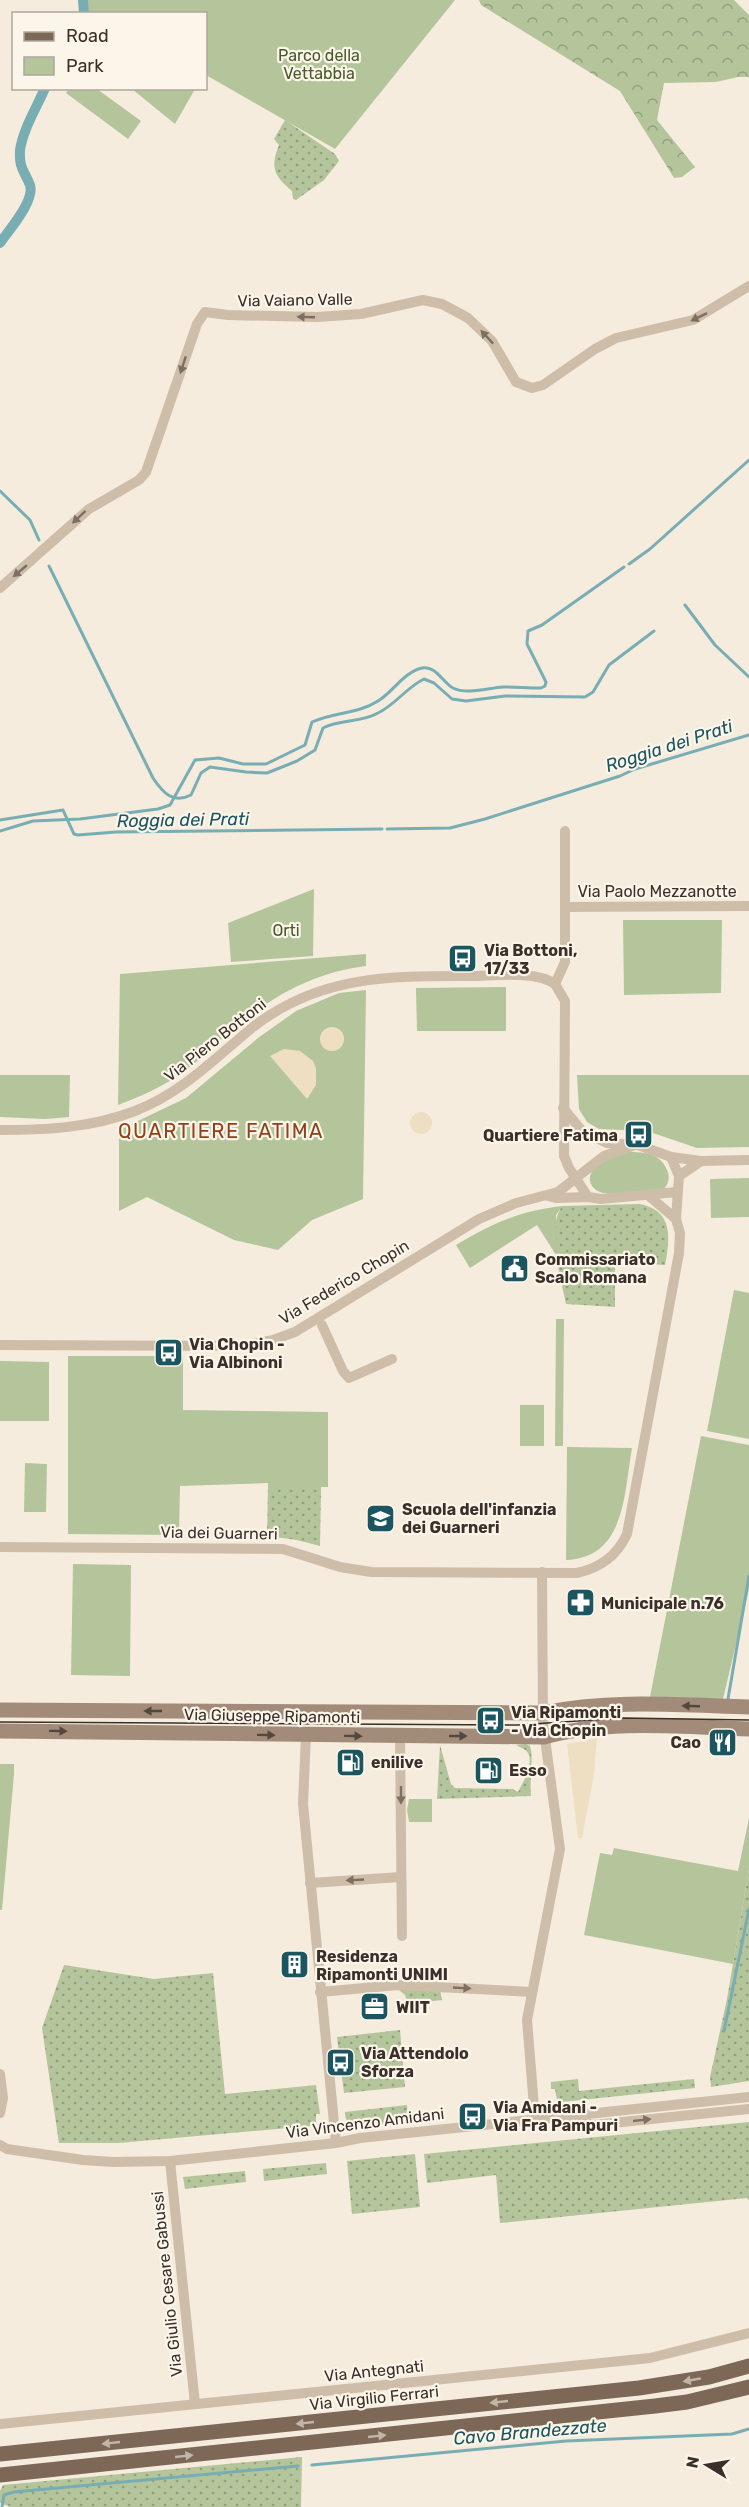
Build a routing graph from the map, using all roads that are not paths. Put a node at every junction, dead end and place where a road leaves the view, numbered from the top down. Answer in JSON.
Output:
{"nodes":[{"id":1,"x":749,"y":286,"type":"edge"},
{"id":2,"x":0,"y":588,"type":"edge"},
{"id":3,"x":565,"y":831,"type":"dead end"},
{"id":4,"x":749,"y":906,"type":"edge"},
{"id":5,"x":565,"y":907,"type":"junction"},
{"id":6,"x":555,"y":984,"type":"junction"},
{"id":7,"x":563,"y":1108,"type":"junction"},
{"id":8,"x":0,"y":1130,"type":"edge"},
{"id":9,"x":635,"y":1144,"type":"junction"},
{"id":10,"x":671,"y":1157,"type":"junction"},
{"id":11,"x":749,"y":1160,"type":"edge"},
{"id":12,"x":701,"y":1161,"type":"junction"},
{"id":13,"x":679,"y":1176,"type":"junction"},
{"id":14,"x":579,"y":1178,"type":"junction"},
{"id":15,"x":677,"y":1192,"type":"junction"},
{"id":16,"x":548,"y":1196,"type":"junction"},
{"id":17,"x":649,"y":1196,"type":"junction"},
{"id":18,"x":588,"y":1197,"type":"junction"},
{"id":19,"x":676,"y":1219,"type":"junction"},
{"id":20,"x":322,"y":1325,"type":"dead end"},
{"id":21,"x":0,"y":1345,"type":"edge"},
{"id":22,"x":393,"y":1359,"type":"dead end"},
{"id":23,"x":0,"y":1547,"type":"edge"},
{"id":24,"x":542,"y":1572,"type":"junction"},
{"id":25,"x":749,"y":1707,"type":"edge"},
{"id":26,"x":0,"y":1710,"type":"edge"},
{"id":27,"x":543,"y":1713,"type":"junction"},
{"id":28,"x":749,"y":1729,"type":"edge"},
{"id":29,"x":0,"y":1731,"type":"edge"},
{"id":30,"x":306,"y":1735,"type":"junction"},
{"id":31,"x":400,"y":1736,"type":"junction"},
{"id":32,"x":544,"y":1737,"type":"junction"},
{"id":33,"x":401,"y":1877,"type":"junction"},
{"id":34,"x":310,"y":1883,"type":"junction"},
{"id":35,"x":402,"y":1936,"type":"dead end"},
{"id":36,"x":320,"y":1992,"type":"junction"},
{"id":37,"x":532,"y":1992,"type":"junction"},
{"id":38,"x":0,"y":2074,"type":"edge"},
{"id":39,"x":749,"y":2097,"type":"edge"},
{"id":40,"x":749,"y":2109,"type":"edge"},
{"id":41,"x":0,"y":2113,"type":"edge"},
{"id":42,"x":564,"y":2116,"type":"junction"},
{"id":43,"x":535,"y":2119,"type":"junction"},
{"id":44,"x":336,"y":2143,"type":"junction"},
{"id":45,"x":0,"y":2145,"type":"edge"},
{"id":46,"x":170,"y":2161,"type":"junction"},
{"id":47,"x":749,"y":2334,"type":"edge"},
{"id":48,"x":749,"y":2366,"type":"edge"},
{"id":49,"x":749,"y":2387,"type":"edge"},
{"id":50,"x":195,"y":2404,"type":"junction"},
{"id":51,"x":0,"y":2424,"type":"edge"},
{"id":52,"x":0,"y":2454,"type":"edge"},
{"id":53,"x":0,"y":2475,"type":"edge"}],
"edges":[{"from":1,"to":2,"type":"street","name":"Via Vaiano Valle","one_way":true},
{"from":3,"to":5,"type":"street"},
{"from":4,"to":5,"type":"street","name":"Via Paolo Mezzanotte"},
{"from":5,"to":6,"type":"street"},
{"from":6,"to":7,"type":"street"},
{"from":6,"to":8,"type":"street","name":"Via Piero Bottoni"},
{"from":7,"to":9,"type":"street"},
{"from":7,"to":14,"type":"street"},
{"from":9,"to":10,"type":"street"},
{"from":9,"to":14,"type":"street","name":"Via Federico Chopin"},
{"from":10,"to":12,"type":"street"},
{"from":10,"to":13,"type":"street"},
{"from":11,"to":12,"type":"street"},
{"from":12,"to":13,"type":"street"},
{"from":13,"to":15,"type":"street"},
{"from":14,"to":16,"type":"street","name":"Via Federico Chopin"},
{"from":14,"to":18,"type":"street"},
{"from":15,"to":17,"type":"street","name":"Via Federico Chopin"},
{"from":15,"to":19,"type":"street"},
{"from":16,"to":18,"type":"street","name":"Via Federico Chopin"},
{"from":16,"to":21,"type":"street","name":"Via Federico Chopin"},
{"from":17,"to":18,"type":"street","name":"Via Federico Chopin"},
{"from":17,"to":19,"type":"street"},
{"from":19,"to":24,"type":"street"},
{"from":20,"to":22,"type":"street","name":"Via Federico Chopin"},
{"from":23,"to":24,"type":"street","name":"Via dei Guarneri"},
{"from":24,"to":27,"type":"street"},
{"from":25,"to":27,"type":"street","name":"Via Giuseppe Ripamonti","one_way":true},
{"from":27,"to":26,"type":"street","name":"Via Giuseppe Ripamonti","one_way":true},
{"from":27,"to":32,"type":"street"},
{"from":28,"to":32,"type":"street","name":"Via Giuseppe Ripamonti"},
{"from":29,"to":30,"type":"street","name":"Via Giuseppe Ripamonti","one_way":true},
{"from":30,"to":31,"type":"street","name":"Via Giuseppe Ripamonti","one_way":true},
{"from":30,"to":34,"type":"street"},
{"from":31,"to":32,"type":"street","name":"Via Giuseppe Ripamonti","one_way":true},
{"from":31,"to":33,"type":"street","one_way":true},
{"from":32,"to":37,"type":"street"},
{"from":33,"to":34,"type":"street","one_way":true},
{"from":33,"to":35,"type":"street"},
{"from":34,"to":36,"type":"street"},
{"from":36,"to":37,"type":"street","one_way":true},
{"from":36,"to":44,"type":"street"},
{"from":37,"to":43,"type":"street"},
{"from":38,"to":41,"type":"street"},
{"from":39,"to":42,"type":"street","name":"Via Vincenzo Amidani"},
{"from":42,"to":40,"type":"street","name":"Via Vincenzo Amidani","one_way":true},
{"from":42,"to":43,"type":"street","name":"Via Vincenzo Amidani"},
{"from":43,"to":44,"type":"street","name":"Via Vincenzo Amidani"},
{"from":44,"to":46,"type":"street","name":"Via Vincenzo Amidani"},
{"from":45,"to":46,"type":"street","name":"Via Vincenzo Amidani"},
{"from":46,"to":50,"type":"street","name":"Via Giulio Cesare Gabussi"},
{"from":47,"to":50,"type":"street","name":"Via Antegnati"},
{"from":48,"to":52,"type":"main road","name":"Via Virgilio Ferrari","one_way":true},
{"from":53,"to":49,"type":"main road","one_way":true},
{"from":50,"to":51,"type":"street","name":"Via Antegnati"}]}
